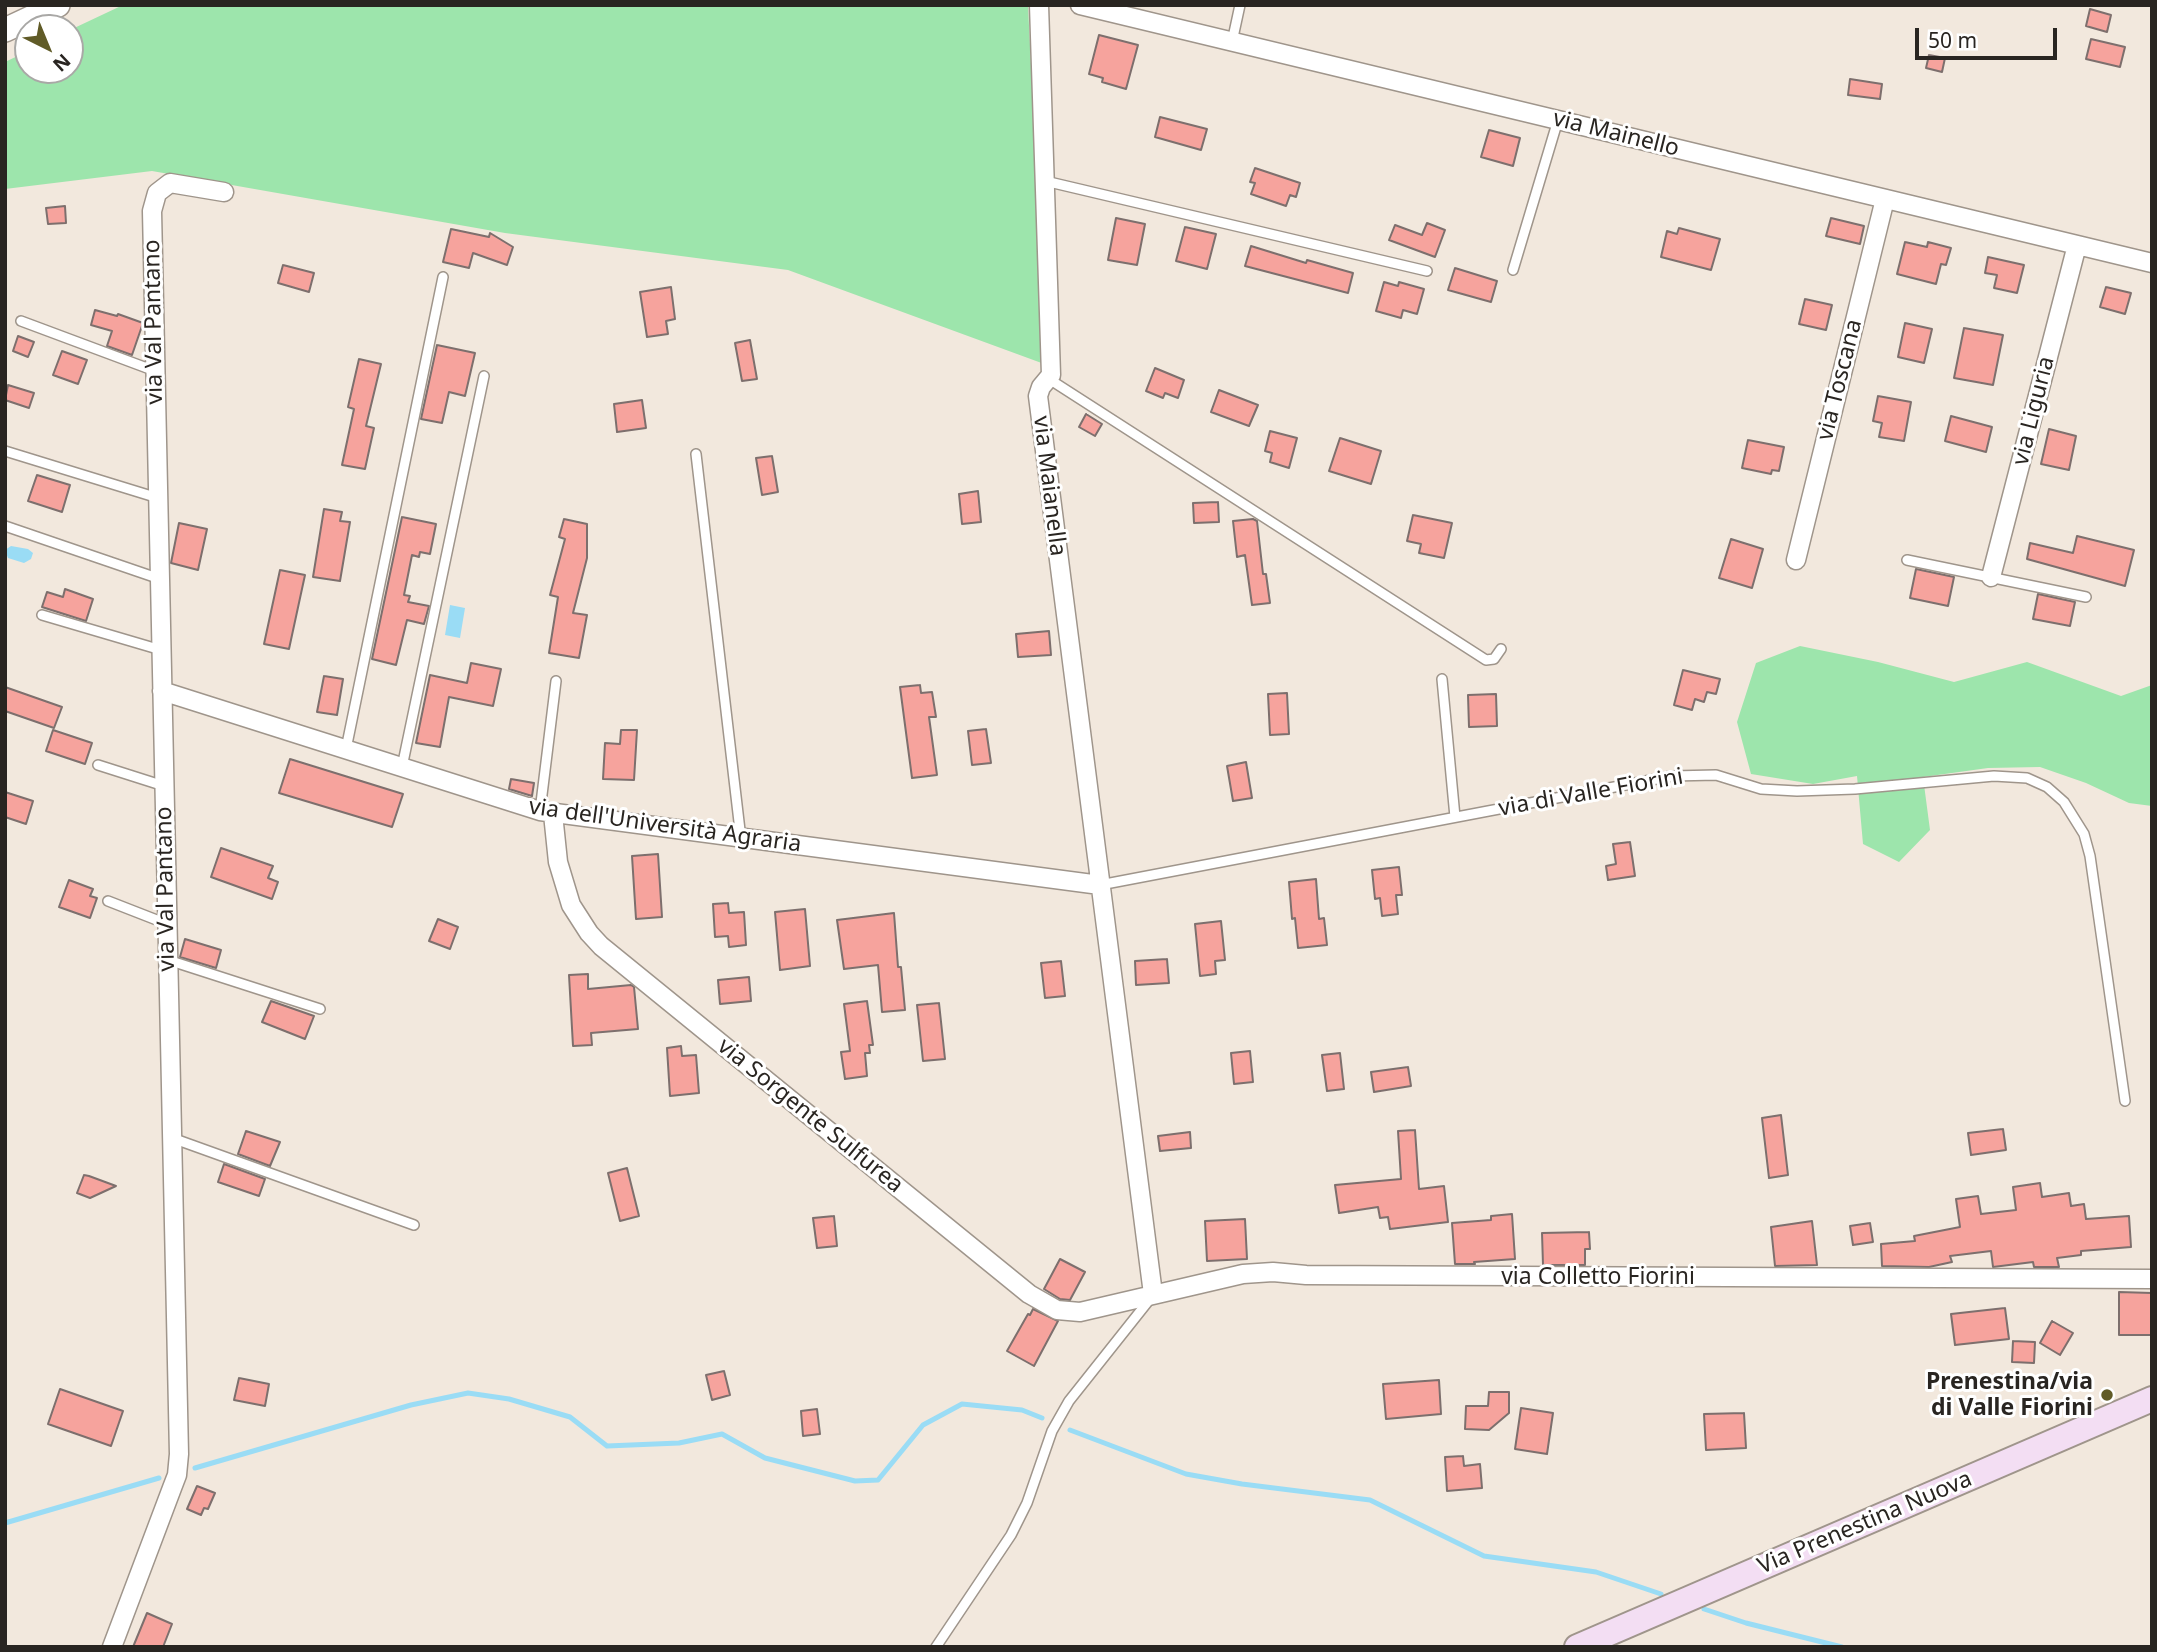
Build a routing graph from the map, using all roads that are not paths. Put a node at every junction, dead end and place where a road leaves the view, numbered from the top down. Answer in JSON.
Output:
{"nodes":[{"id":1,"x":58,"y":5,"type":"edge"},
{"id":2,"x":1040,"y":5,"type":"edge"},
{"id":3,"x":1081,"y":5,"type":"edge"},
{"id":4,"x":1240,"y":5,"type":"edge"},
{"id":5,"x":5,"y":30,"type":"edge"},
{"id":6,"x":1232,"y":42,"type":"junction"},
{"id":7,"x":1558,"y":120,"type":"junction"},
{"id":8,"x":1045,"y":181,"type":"junction"},
{"id":9,"x":225,"y":192,"type":"dead end"},
{"id":10,"x":1885,"y":199,"type":"junction"},
{"id":11,"x":2077,"y":245,"type":"junction"},
{"id":12,"x":2152,"y":263,"type":"edge"},
{"id":13,"x":1427,"y":271,"type":"dead end"},
{"id":14,"x":1513,"y":271,"type":"dead end"},
{"id":15,"x":443,"y":277,"type":"dead end"},
{"id":16,"x":21,"y":321,"type":"dead end"},
{"id":17,"x":155,"y":371,"type":"junction"},
{"id":18,"x":484,"y":376,"type":"dead end"},
{"id":19,"x":1049,"y":379,"type":"junction"},
{"id":20,"x":5,"y":451,"type":"edge"},
{"id":21,"x":696,"y":454,"type":"dead end"},
{"id":22,"x":158,"y":498,"type":"junction"},
{"id":23,"x":5,"y":526,"type":"edge"},
{"id":24,"x":1796,"y":560,"type":"dead end"},
{"id":25,"x":1907,"y":560,"type":"dead end"},
{"id":26,"x":1991,"y":577,"type":"junction"},
{"id":27,"x":160,"y":579,"type":"junction"},
{"id":28,"x":2086,"y":597,"type":"dead end"},
{"id":29,"x":42,"y":615,"type":"dead end"},
{"id":30,"x":1501,"y":649,"type":"dead end"},
{"id":31,"x":162,"y":650,"type":"junction"},
{"id":32,"x":1442,"y":679,"type":"dead end"},
{"id":33,"x":556,"y":681,"type":"dead end"},
{"id":34,"x":162,"y":691,"type":"junction"},
{"id":35,"x":346,"y":749,"type":"junction"},
{"id":36,"x":98,"y":765,"type":"dead end"},
{"id":37,"x":402,"y":766,"type":"junction"},
{"id":38,"x":164,"y":786,"type":"junction"},
{"id":39,"x":546,"y":813,"type":"junction"},
{"id":40,"x":1455,"y":817,"type":"junction"},
{"id":41,"x":741,"y":839,"type":"junction"},
{"id":42,"x":1100,"y":885,"type":"junction"},
{"id":43,"x":108,"y":901,"type":"dead end"},
{"id":44,"x":167,"y":924,"type":"junction"},
{"id":45,"x":168,"y":960,"type":"junction"},
{"id":46,"x":320,"y":1009,"type":"dead end"},
{"id":47,"x":2125,"y":1101,"type":"dead end"},
{"id":48,"x":172,"y":1138,"type":"junction"},
{"id":49,"x":414,"y":1225,"type":"dead end"},
{"id":50,"x":2152,"y":1279,"type":"edge"},
{"id":51,"x":1153,"y":1294,"type":"junction"},
{"id":52,"x":2152,"y":1399,"type":"edge"},
{"id":53,"x":112,"y":1647,"type":"edge"},
{"id":54,"x":936,"y":1647,"type":"edge"},
{"id":55,"x":1577,"y":1647,"type":"edge"}],
"edges":[{"from":1,"to":5,"type":"street"},
{"from":2,"to":8,"type":"street","name":"via Maianella"},
{"from":3,"to":6,"type":"street","name":"via Mainello"},
{"from":4,"to":6,"type":"lane"},
{"from":6,"to":7,"type":"street","name":"via Mainello"},
{"from":7,"to":10,"type":"street","name":"via Mainello"},
{"from":7,"to":14,"type":"lane"},
{"from":8,"to":13,"type":"lane"},
{"from":8,"to":19,"type":"street","name":"via Maianella"},
{"from":9,"to":17,"type":"street","name":"via Val Pantano"},
{"from":10,"to":11,"type":"street","name":"via Mainello"},
{"from":10,"to":24,"type":"street","name":"via Toscana"},
{"from":11,"to":12,"type":"street","name":"via Mainello"},
{"from":11,"to":26,"type":"street","name":"via Liguria"},
{"from":15,"to":35,"type":"lane"},
{"from":16,"to":17,"type":"lane"},
{"from":17,"to":22,"type":"street","name":"via Val Pantano"},
{"from":18,"to":37,"type":"lane"},
{"from":19,"to":30,"type":"lane"},
{"from":19,"to":42,"type":"street","name":"via Maianella"},
{"from":20,"to":22,"type":"lane"},
{"from":21,"to":41,"type":"lane"},
{"from":22,"to":27,"type":"street","name":"via Val Pantano"},
{"from":23,"to":27,"type":"lane"},
{"from":25,"to":26,"type":"lane"},
{"from":26,"to":28,"type":"lane"},
{"from":27,"to":31,"type":"street","name":"via Val Pantano"},
{"from":29,"to":31,"type":"lane"},
{"from":31,"to":34,"type":"street","name":"via Val Pantano"},
{"from":32,"to":40,"type":"lane"},
{"from":33,"to":39,"type":"lane"},
{"from":34,"to":35,"type":"street","name":"via dell'Università Agraria"},
{"from":34,"to":38,"type":"street","name":"via Val Pantano"},
{"from":35,"to":37,"type":"street","name":"via dell'Università Agraria"},
{"from":36,"to":38,"type":"lane"},
{"from":37,"to":39,"type":"street","name":"via dell'Università Agraria"},
{"from":38,"to":44,"type":"street","name":"via Val Pantano"},
{"from":39,"to":41,"type":"street","name":"via dell'Università Agraria"},
{"from":39,"to":51,"type":"street","name":"via Sorgente Sulfurea"},
{"from":40,"to":42,"type":"lane","name":"via di Valle Fiorini"},
{"from":40,"to":47,"type":"lane","name":"via di Valle Fiorini"},
{"from":41,"to":42,"type":"street","name":"via dell'Università Agraria"},
{"from":42,"to":51,"type":"street","name":"via Maianella"},
{"from":43,"to":44,"type":"lane"},
{"from":44,"to":45,"type":"street","name":"via Val Pantano"},
{"from":45,"to":46,"type":"lane"},
{"from":45,"to":48,"type":"street","name":"via Val Pantano"},
{"from":48,"to":49,"type":"lane"},
{"from":48,"to":53,"type":"street","name":"via Val Pantano"},
{"from":50,"to":51,"type":"street","name":"via Colletto Fiorini"},
{"from":51,"to":54,"type":"lane"},
{"from":52,"to":55,"type":"main road","name":"Via Prenestina Nuova"}]}
